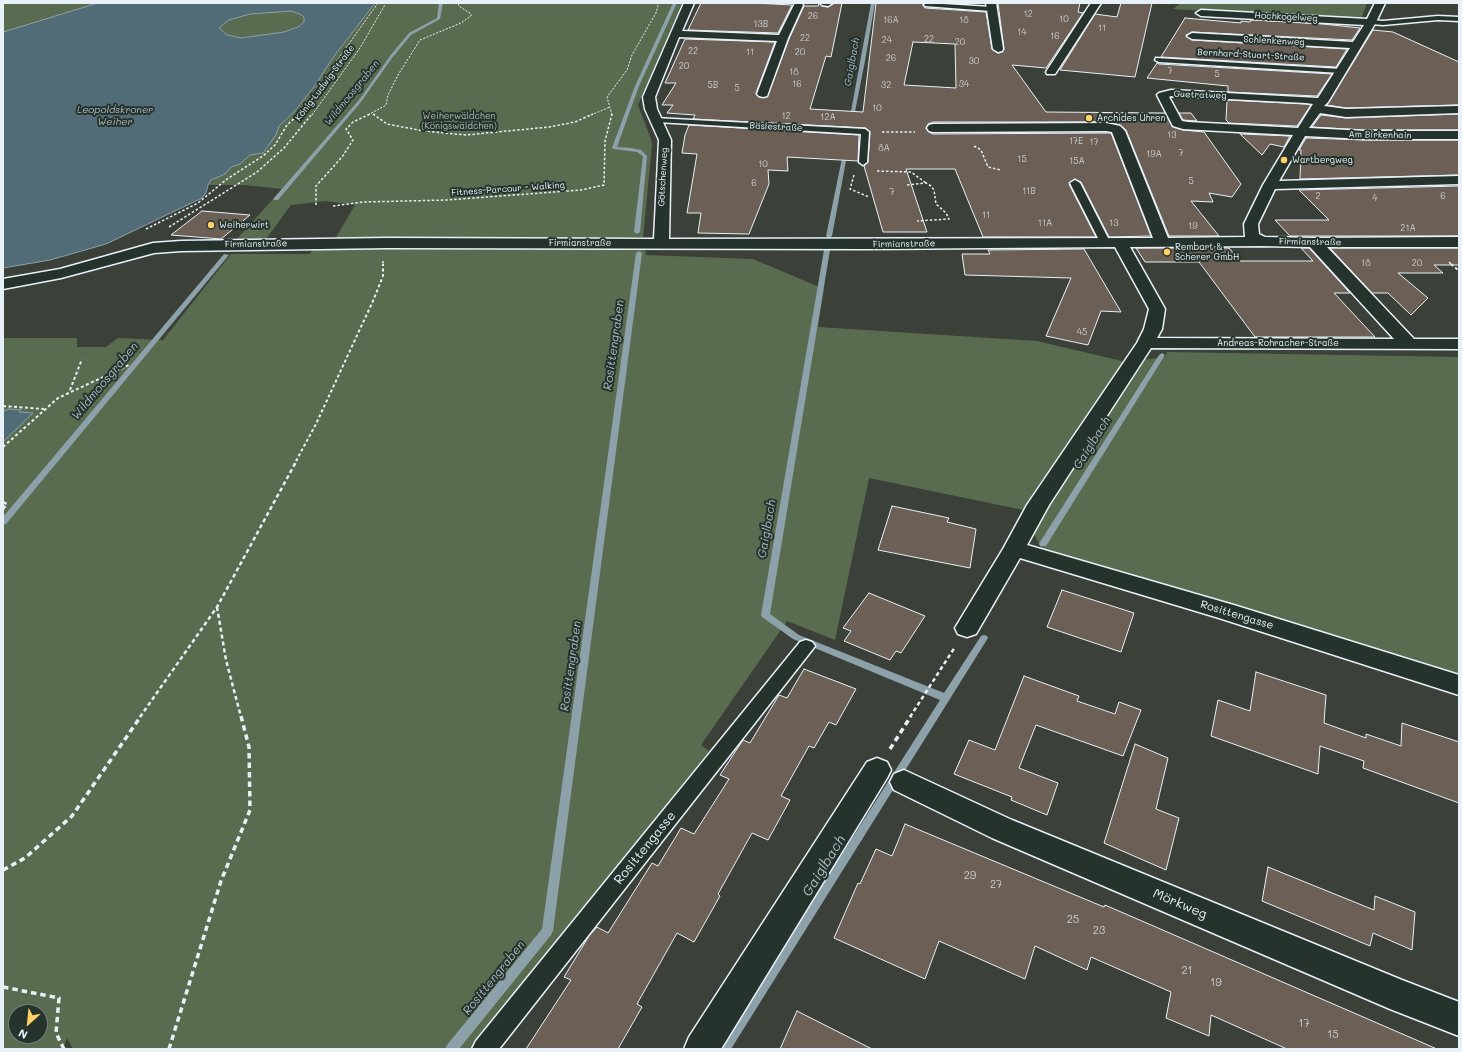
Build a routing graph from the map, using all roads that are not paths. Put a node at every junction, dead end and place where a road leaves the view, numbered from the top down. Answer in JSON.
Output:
{"nodes":[{"id":1,"x":689,"y":3,"type":"edge"},
{"id":2,"x":1096,"y":3,"type":"edge"},
{"id":3,"x":1380,"y":3,"type":"edge"},
{"id":4,"x":798,"y":4,"type":"dead end"},
{"id":5,"x":926,"y":6,"type":"dead end"},
{"id":6,"x":991,"y":6,"type":"edge"},
{"id":7,"x":1201,"y":13,"type":"dead end"},
{"id":8,"x":1459,"y":19,"type":"edge"},
{"id":9,"x":1370,"y":22,"type":"junction"},
{"id":10,"x":675,"y":34,"type":"junction"},
{"id":11,"x":1192,"y":36,"type":"dead end"},
{"id":12,"x":783,"y":38,"type":"junction"},
{"id":13,"x":1356,"y":45,"type":"junction"},
{"id":14,"x":998,"y":49,"type":"dead end"},
{"id":15,"x":1159,"y":60,"type":"dead end"},
{"id":16,"x":1341,"y":71,"type":"junction"},
{"id":17,"x":1051,"y":72,"type":"dead end"},
{"id":18,"x":763,"y":94,"type":"dead end"},
{"id":19,"x":1320,"y":105,"type":"junction"},
{"id":20,"x":1458,"y":110,"type":"dead end"},
{"id":21,"x":658,"y":120,"type":"junction"},
{"id":22,"x":933,"y":128,"type":"dead end"},
{"id":23,"x":1301,"y":132,"type":"junction"},
{"id":24,"x":1459,"y":135,"type":"edge"},
{"id":25,"x":864,"y":162,"type":"dead end"},
{"id":26,"x":1459,"y":180,"type":"edge"},
{"id":27,"x":1075,"y":182,"type":"dead end"},
{"id":28,"x":1270,"y":185,"type":"junction"},
{"id":29,"x":1262,"y":241,"type":"junction"},
{"id":30,"x":1112,"y":242,"type":"junction"},
{"id":31,"x":1162,"y":242,"type":"junction"},
{"id":32,"x":1459,"y":242,"type":"edge"},
{"id":33,"x":661,"y":243,"type":"junction"},
{"id":34,"x":1314,"y":243,"type":"junction"},
{"id":35,"x":3,"y":284,"type":"edge"},
{"id":36,"x":1146,"y":343,"type":"junction"},
{"id":37,"x":1409,"y":344,"type":"junction"},
{"id":38,"x":1459,"y":344,"type":"edge"},
{"id":39,"x":1014,"y":549,"type":"junction"},
{"id":40,"x":967,"y":628,"type":"road end"},
{"id":41,"x":806,"y":646,"type":"dead end"},
{"id":42,"x":1459,"y":685,"type":"edge"},
{"id":43,"x":1459,"y":1019,"type":"edge"},
{"id":44,"x":484,"y":1049,"type":"edge"},
{"id":45,"x":701,"y":1049,"type":"edge"}],
"edges":[{"from":1,"to":10,"type":"street","name":"Götschenweg"},
{"from":2,"to":17,"type":"street"},
{"from":3,"to":9,"type":"street"},
{"from":4,"to":12,"type":"street"},
{"from":5,"to":6,"type":"lane"},
{"from":6,"to":14,"type":"street"},
{"from":7,"to":9,"type":"street","name":"Hochkogelweg"},
{"from":8,"to":9,"type":"lane"},
{"from":9,"to":13,"type":"street"},
{"from":10,"to":12,"type":"street"},
{"from":10,"to":21,"type":"street","name":"Götschenweg"},
{"from":11,"to":13,"type":"street","name":"Schlenkenweg"},
{"from":12,"to":18,"type":"street"},
{"from":13,"to":16,"type":"street"},
{"from":15,"to":16,"type":"lane","name":"Bernhard-Stuart-Straße"},
{"from":16,"to":19,"type":"street"},
{"from":19,"to":20,"type":"street","name":"Am Birkenhain"},
{"from":19,"to":23,"type":"street"},
{"from":19,"to":23,"type":"street","name":"Guetratweg"},
{"from":21,"to":25,"type":"lane","name":"Bäslestraße"},
{"from":21,"to":33,"type":"street","name":"Götschenweg"},
{"from":22,"to":31,"type":"street"},
{"from":23,"to":24,"type":"street","name":"Am Birkenhain"},
{"from":23,"to":28,"type":"street"},
{"from":26,"to":28,"type":"street"},
{"from":27,"to":30,"type":"lane"},
{"from":28,"to":29,"type":"street"},
{"from":29,"to":31,"type":"street","name":"Firmianstraße"},
{"from":29,"to":34,"type":"street","name":"Firmianstraße"},
{"from":30,"to":31,"type":"street","name":"Firmianstraße"},
{"from":30,"to":33,"type":"street","name":"Firmianstraße"},
{"from":30,"to":36,"type":"street"},
{"from":32,"to":34,"type":"street","name":"Firmianstraße"},
{"from":33,"to":35,"type":"street","name":"Firmianstraße"},
{"from":34,"to":37,"type":"street"},
{"from":36,"to":37,"type":"street","name":"Andreas-Rohracher-Straße"},
{"from":36,"to":39,"type":"street"},
{"from":37,"to":38,"type":"street","name":"Andreas-Rohracher-Straße"},
{"from":39,"to":40,"type":"street"},
{"from":39,"to":42,"type":"street","name":"Rosittengasse"},
{"from":41,"to":44,"type":"lane","name":"Rosittengasse"},
{"from":43,"to":45,"type":"street","name":"Mörkweg"}]}
